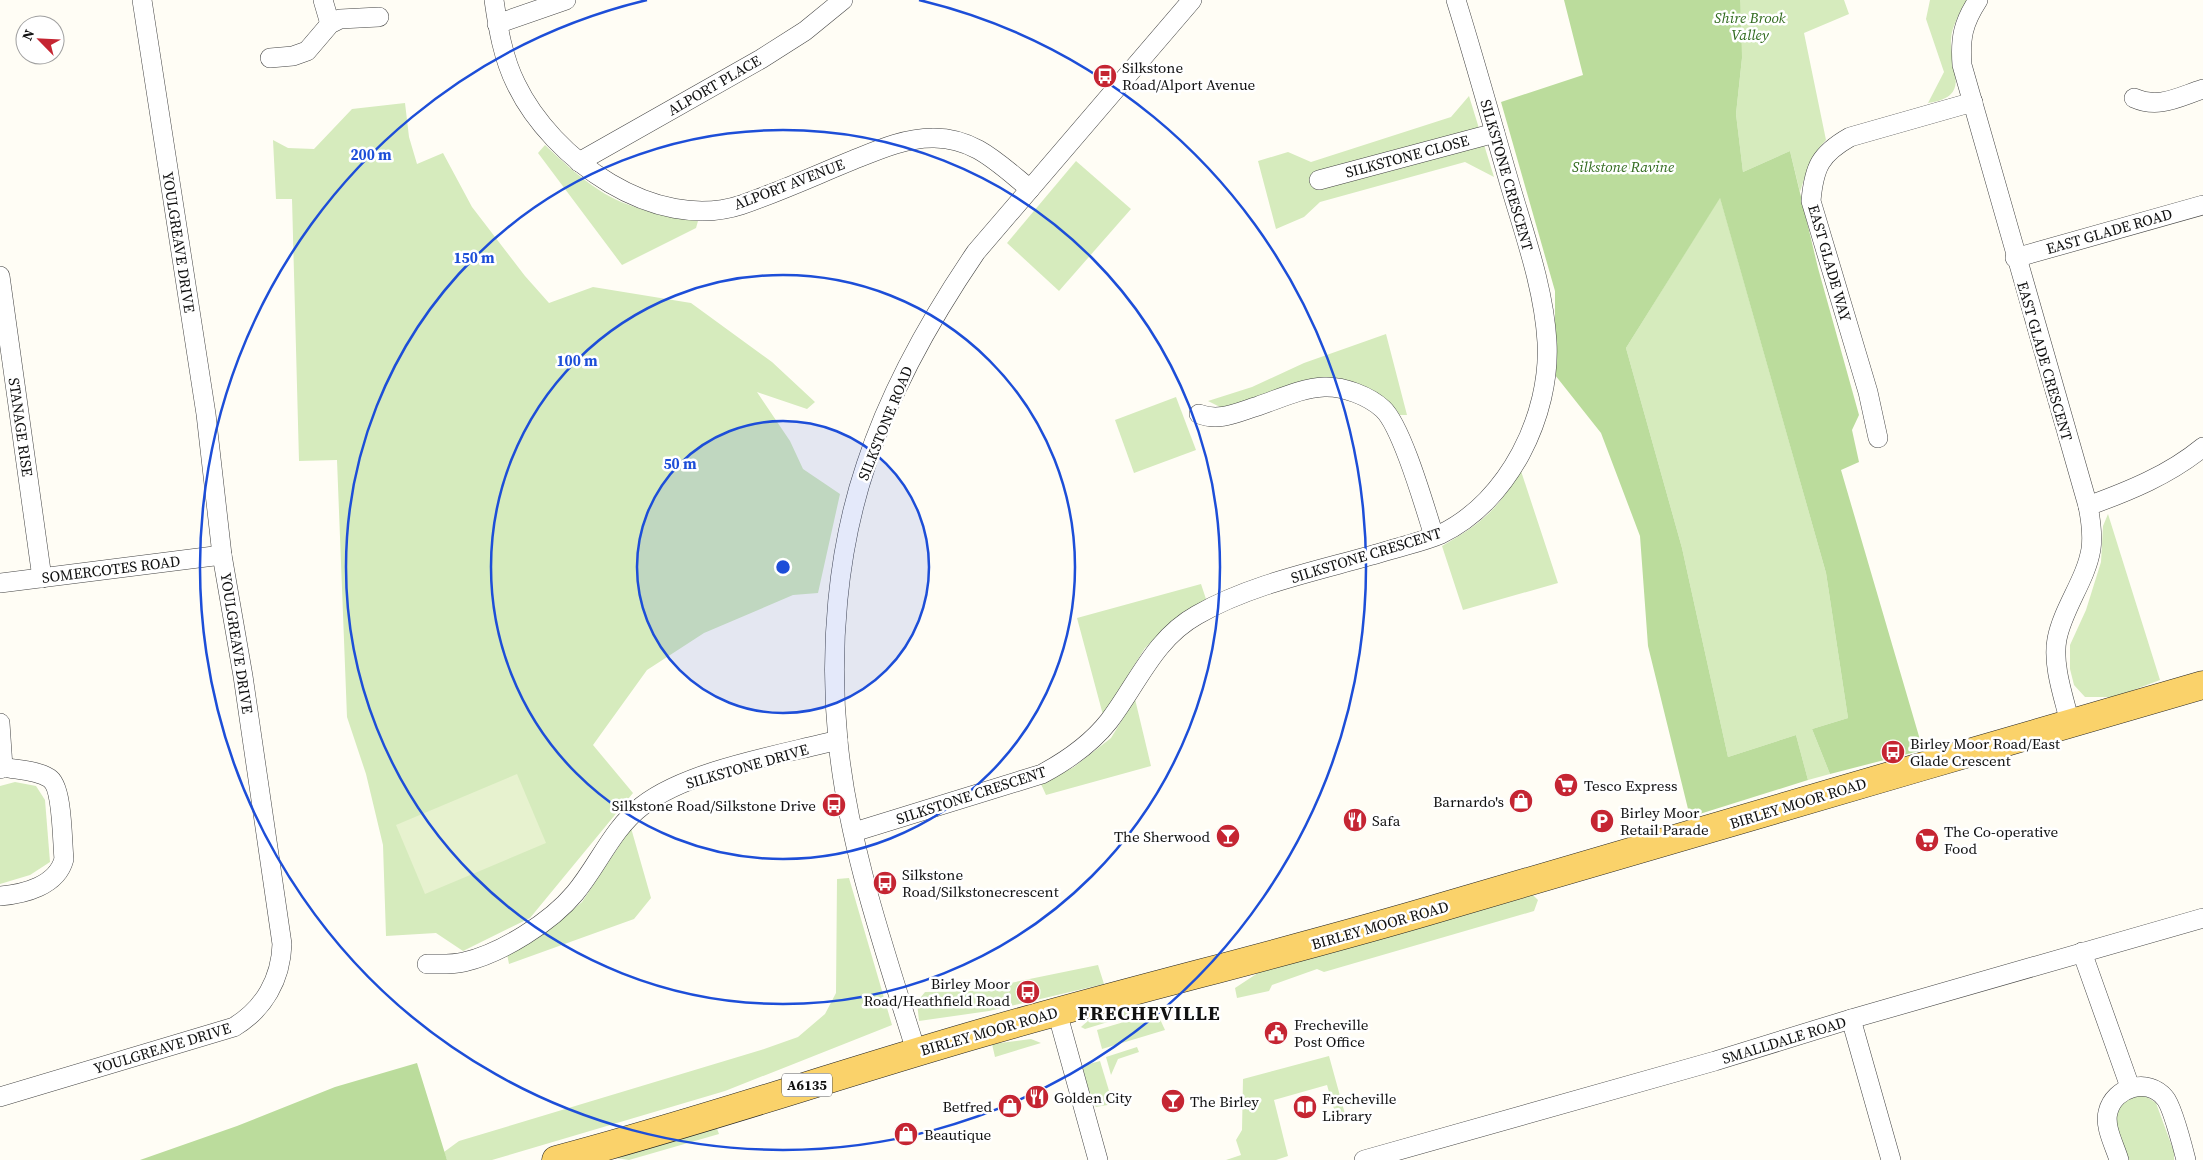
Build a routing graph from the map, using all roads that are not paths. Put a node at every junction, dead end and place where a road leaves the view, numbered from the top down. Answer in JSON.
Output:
{"nodes":[{"id":1,"x":142,"y":0,"type":"edge"},
{"id":2,"x":322,"y":0,"type":"edge"},
{"id":3,"x":494,"y":0,"type":"edge"},
{"id":4,"x":566,"y":0,"type":"edge"},
{"id":5,"x":843,"y":0,"type":"edge"},
{"id":6,"x":1192,"y":0,"type":"edge"},
{"id":7,"x":1456,"y":0,"type":"edge"},
{"id":8,"x":1978,"y":0,"type":"edge"},
{"id":9,"x":379,"y":17,"type":"dead end"},
{"id":10,"x":330,"y":24,"type":"junction"},
{"id":11,"x":497,"y":24,"type":"junction"},
{"id":12,"x":270,"y":58,"type":"dead end"},
{"id":13,"x":2203,"y":89,"type":"edge"},
{"id":14,"x":2134,"y":98,"type":"dead end"},
{"id":15,"x":1973,"y":102,"type":"junction"},
{"id":16,"x":1495,"y":133,"type":"junction"},
{"id":17,"x":579,"y":162,"type":"junction"},
{"id":18,"x":1319,"y":180,"type":"dead end"},
{"id":19,"x":1030,"y":189,"type":"junction"},
{"id":20,"x":2203,"y":205,"type":"edge"},
{"id":21,"x":2015,"y":258,"type":"junction"},
{"id":22,"x":0,"y":276,"type":"edge"},
{"id":23,"x":1199,"y":414,"type":"dead end"},
{"id":24,"x":1878,"y":438,"type":"dead end"},
{"id":25,"x":2203,"y":447,"type":"edge"},
{"id":26,"x":2088,"y":506,"type":"junction"},
{"id":27,"x":1434,"y":536,"type":"junction"},
{"id":28,"x":222,"y":556,"type":"junction"},
{"id":29,"x":42,"y":578,"type":"junction"},
{"id":30,"x":0,"y":582,"type":"edge"},
{"id":31,"x":2203,"y":685,"type":"edge"},
{"id":32,"x":0,"y":723,"type":"edge"},
{"id":33,"x":2070,"y":723,"type":"junction"},
{"id":34,"x":838,"y":740,"type":"junction"},
{"id":35,"x":2,"y":768,"type":"edge"},
{"id":36,"x":854,"y":832,"type":"junction"},
{"id":37,"x":0,"y":896,"type":"edge"},
{"id":38,"x":2203,"y":918,"type":"edge"},
{"id":39,"x":2082,"y":952,"type":"junction"},
{"id":40,"x":426,"y":964,"type":"dead end"},
{"id":41,"x":1057,"y":1012,"type":"junction"},
{"id":42,"x":1851,"y":1019,"type":"junction"},
{"id":43,"x":916,"y":1051,"type":"junction"},
{"id":44,"x":2130,"y":1087,"type":"junction"},
{"id":45,"x":0,"y":1097,"type":"edge"},
{"id":46,"x":556,"y":1160,"type":"edge"},
{"id":47,"x":1098,"y":1160,"type":"edge"},
{"id":48,"x":1364,"y":1160,"type":"edge"},
{"id":49,"x":1891,"y":1160,"type":"edge"},
{"id":50,"x":2119,"y":1160,"type":"edge"},
{"id":51,"x":2186,"y":1160,"type":"edge"}],
"edges":[{"from":1,"to":28,"type":"street","name":"YOULGREAVE DRIVE"},
{"from":2,"to":10,"type":"street"},
{"from":3,"to":11,"type":"street","name":"ALPORT AVENUE"},
{"from":4,"to":11,"type":"street"},
{"from":5,"to":17,"type":"street","name":"ALPORT PLACE"},
{"from":6,"to":19,"type":"street","name":"SILKSTONE ROAD"},
{"from":7,"to":16,"type":"street","name":"SILKSTONE CRESCENT"},
{"from":8,"to":15,"type":"street","name":"EAST GLADE CRESCENT"},
{"from":9,"to":10,"type":"street"},
{"from":10,"to":12,"type":"street"},
{"from":11,"to":17,"type":"street","name":"ALPORT AVENUE"},
{"from":13,"to":14,"type":"street"},
{"from":15,"to":21,"type":"street","name":"EAST GLADE CRESCENT"},
{"from":15,"to":24,"type":"street","name":"EAST GLADE WAY"},
{"from":16,"to":18,"type":"street","name":"SILKSTONE CLOSE"},
{"from":16,"to":27,"type":"street","name":"SILKSTONE CRESCENT"},
{"from":17,"to":19,"type":"street","name":"ALPORT AVENUE"},
{"from":19,"to":34,"type":"street","name":"SILKSTONE ROAD"},
{"from":20,"to":21,"type":"street","name":"EAST GLADE ROAD"},
{"from":21,"to":26,"type":"street","name":"EAST GLADE CRESCENT"},
{"from":22,"to":29,"type":"street","name":"STANAGE RISE"},
{"from":23,"to":27,"type":"street"},
{"from":25,"to":26,"type":"street"},
{"from":26,"to":33,"type":"street","name":"EAST GLADE CRESCENT"},
{"from":27,"to":36,"type":"street","name":"SILKSTONE CRESCENT"},
{"from":28,"to":29,"type":"street","name":"SOMERCOTES ROAD"},
{"from":28,"to":45,"type":"street","name":"YOULGREAVE DRIVE"},
{"from":29,"to":30,"type":"street","name":"SOMERCOTES ROAD"},
{"from":31,"to":33,"type":"main road","name":"BIRLEY MOOR ROAD","number":"A6135"},
{"from":32,"to":35,"type":"street"},
{"from":33,"to":41,"type":"main road","name":"BIRLEY MOOR ROAD","number":"A6135"},
{"from":34,"to":36,"type":"street","name":"SILKSTONE ROAD"},
{"from":34,"to":40,"type":"street","name":"SILKSTONE DRIVE"},
{"from":35,"to":37,"type":"street"},
{"from":36,"to":43,"type":"street","name":"SILKSTONE ROAD"},
{"from":38,"to":39,"type":"street","name":"SMALLDALE ROAD"},
{"from":39,"to":42,"type":"street","name":"SMALLDALE ROAD"},
{"from":39,"to":44,"type":"street"},
{"from":41,"to":43,"type":"main road","name":"BIRLEY MOOR ROAD","number":"A6135"},
{"from":41,"to":47,"type":"street"},
{"from":42,"to":48,"type":"street","name":"SMALLDALE ROAD"},
{"from":42,"to":49,"type":"street"},
{"from":43,"to":46,"type":"main road","name":"BIRLEY MOOR ROAD","number":"A6135"},
{"from":44,"to":50,"type":"street"},
{"from":44,"to":51,"type":"street"}]}
